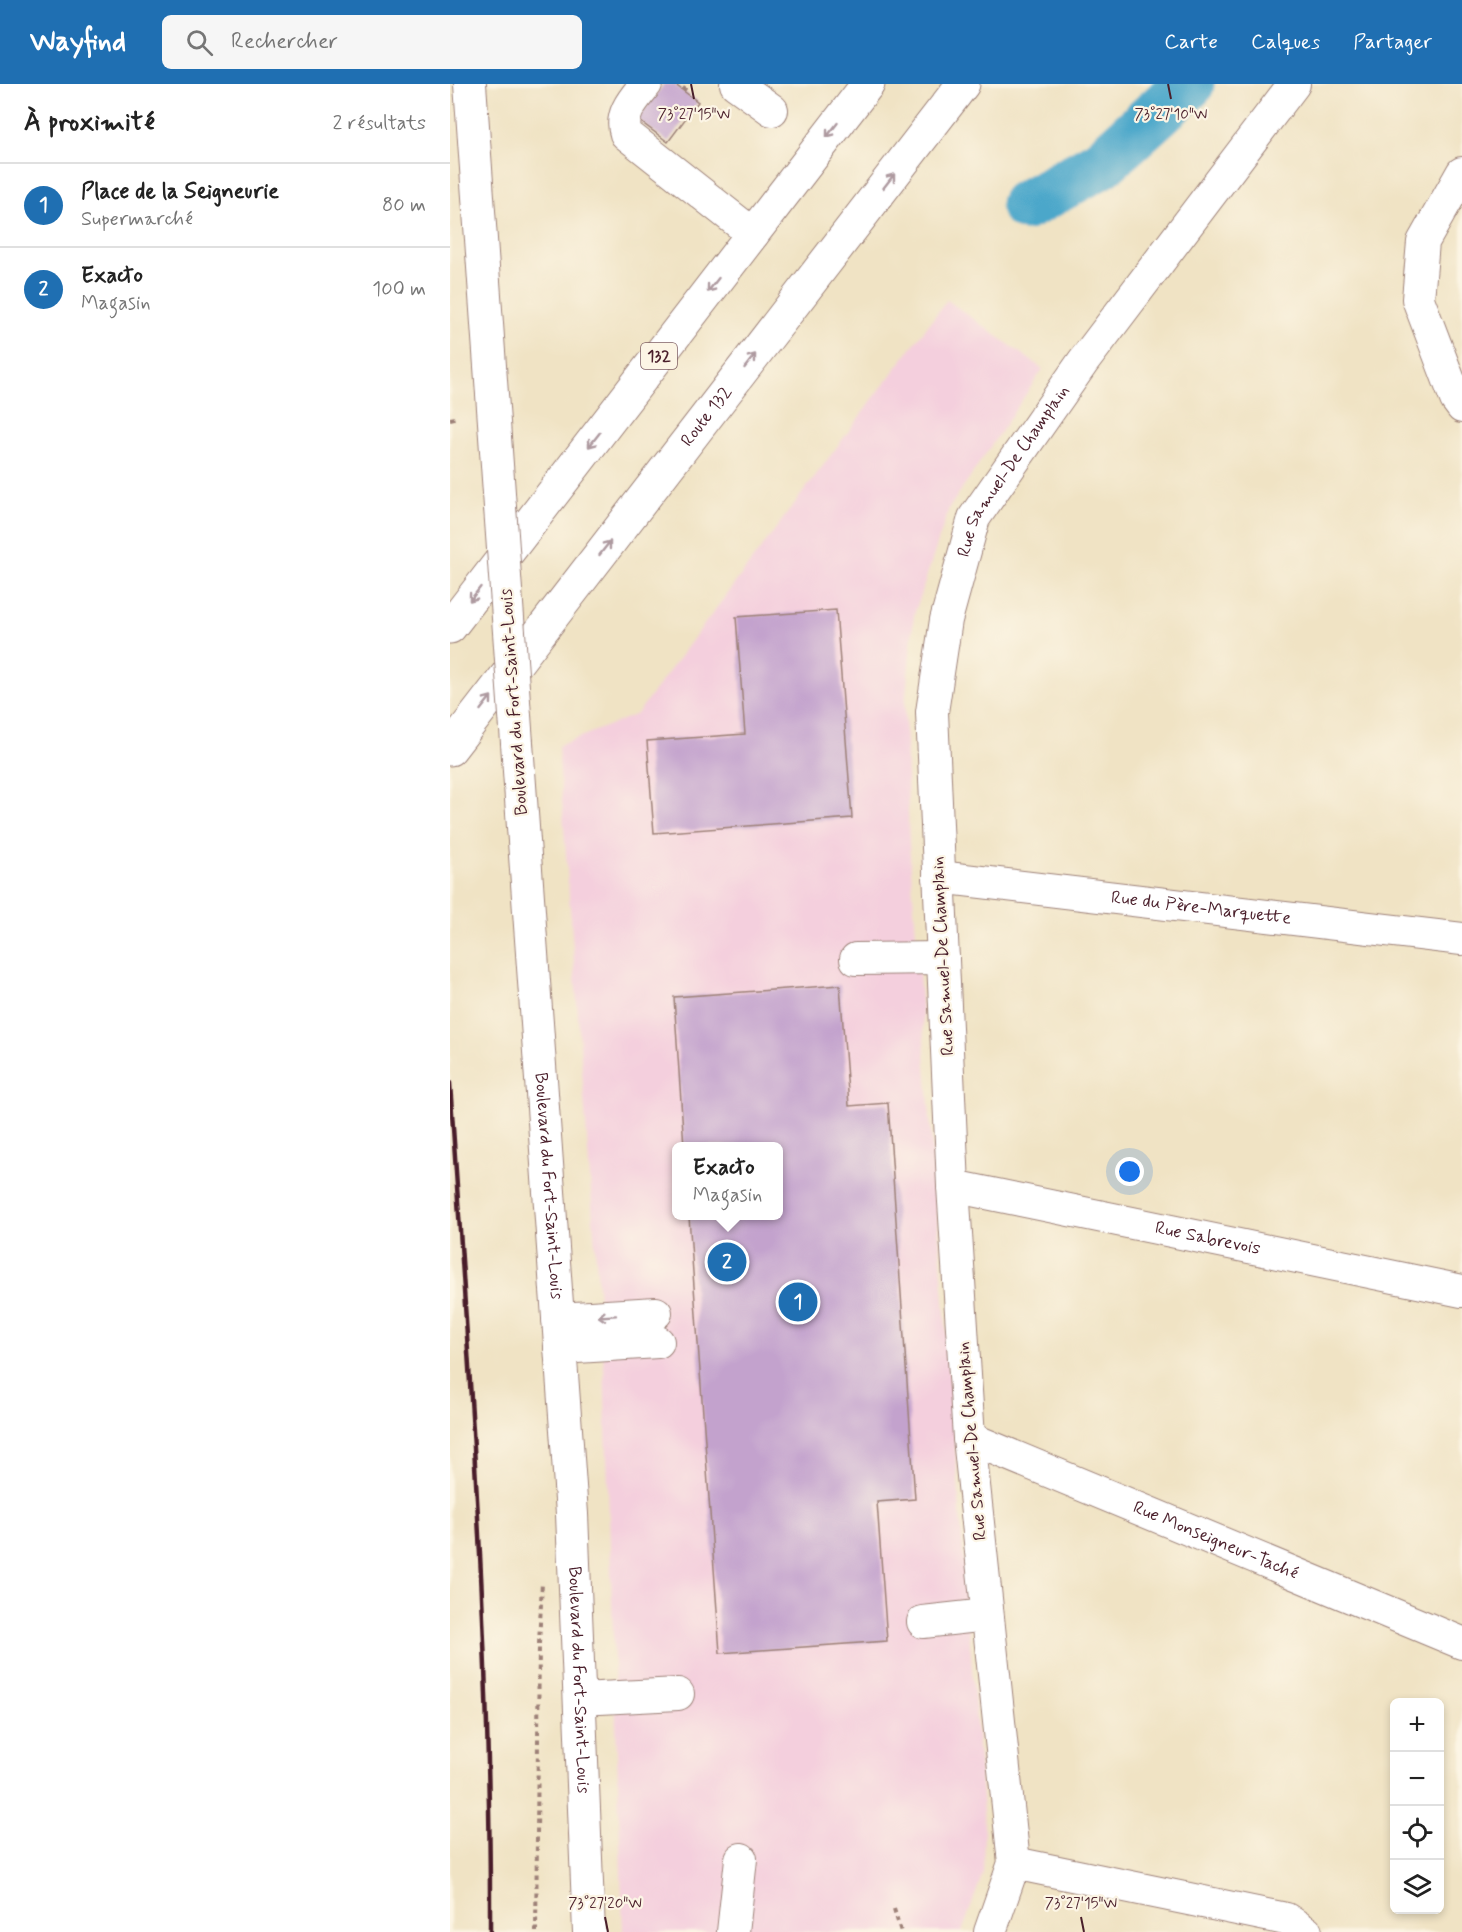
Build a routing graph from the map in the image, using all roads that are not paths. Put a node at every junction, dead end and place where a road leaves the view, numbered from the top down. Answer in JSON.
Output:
{"nodes":[{"id":1,"x":470,"y":84,"type":"edge"},
{"id":2,"x":646,"y":84,"type":"edge"},
{"id":3,"x":736,"y":84,"type":"edge"},
{"id":4,"x":868,"y":84,"type":"edge"},
{"id":5,"x":963,"y":84,"type":"edge"},
{"id":6,"x":1294,"y":84,"type":"edge"},
{"id":7,"x":772,"y":110,"type":"dead end"},
{"id":8,"x":1462,"y":173,"type":"edge"},
{"id":9,"x":753,"y":234,"type":"junction"},
{"id":10,"x":1462,"y":407,"type":"edge"},
{"id":11,"x":450,"y":627,"type":"edge"},
{"id":12,"x":450,"y":749,"type":"edge"},
{"id":13,"x":939,"y":877,"type":"junction"},
{"id":14,"x":1462,"y":939,"type":"edge"},
{"id":15,"x":856,"y":958,"type":"dead end"},
{"id":16,"x":943,"y":958,"type":"junction"},
{"id":17,"x":953,"y":1186,"type":"junction"},
{"id":18,"x":1462,"y":1291,"type":"edge"},
{"id":19,"x":657,"y":1328,"type":"dead end"},
{"id":20,"x":559,"y":1334,"type":"junction"},
{"id":21,"x":969,"y":1438,"type":"junction"},
{"id":22,"x":987,"y":1615,"type":"junction"},
{"id":23,"x":923,"y":1622,"type":"dead end"},
{"id":24,"x":1462,"y":1643,"type":"edge"},
{"id":25,"x":678,"y":1694,"type":"dead end"},
{"id":26,"x":580,"y":1699,"type":"junction"},
{"id":27,"x":741,"y":1859,"type":"dead end"},
{"id":28,"x":1014,"y":1863,"type":"junction"},
{"id":29,"x":589,"y":1932,"type":"edge"},
{"id":30,"x":733,"y":1932,"type":"edge"},
{"id":31,"x":990,"y":1932,"type":"edge"},
{"id":32,"x":1306,"y":1932,"type":"edge"}],
"edges":[{"from":1,"to":20,"type":"street","name":"Boulevard du Fort-Saint-Louis","bridge":true},
{"from":2,"to":9,"type":"street"},
{"from":3,"to":7,"type":"street"},
{"from":4,"to":9,"type":"highway","number":"132","one_way":true},
{"from":12,"to":5,"type":"highway","name":"Route 132","one_way":true},
{"from":6,"to":13,"type":"street","name":"Rue Samuel-De Champlain"},
{"from":8,"to":10,"type":"street"},
{"from":9,"to":11,"type":"highway","number":"132","one_way":true},
{"from":13,"to":14,"type":"street","name":"Rue du Père-Marquette"},
{"from":13,"to":16,"type":"street","name":"Rue Samuel-De Champlain"},
{"from":15,"to":16,"type":"street"},
{"from":16,"to":17,"type":"street","name":"Rue Samuel-De Champlain"},
{"from":17,"to":18,"type":"street","name":"Rue Sabrevois"},
{"from":17,"to":21,"type":"street","name":"Rue Samuel-De Champlain"},
{"from":19,"to":20,"type":"street"},
{"from":20,"to":26,"type":"street","name":"Boulevard du Fort-Saint-Louis"},
{"from":21,"to":22,"type":"street","name":"Rue Samuel-De Champlain"},
{"from":21,"to":24,"type":"street","name":"Rue Monseigneur-Taché"},
{"from":22,"to":23,"type":"street"},
{"from":22,"to":28,"type":"street","name":"Rue Samuel-De Champlain"},
{"from":25,"to":26,"type":"street"},
{"from":26,"to":29,"type":"street","name":"Boulevard du Fort-Saint-Louis"},
{"from":27,"to":30,"type":"street"},
{"from":28,"to":31,"type":"street","name":"Rue Samuel-De Champlain"},
{"from":28,"to":32,"type":"street"}]}
